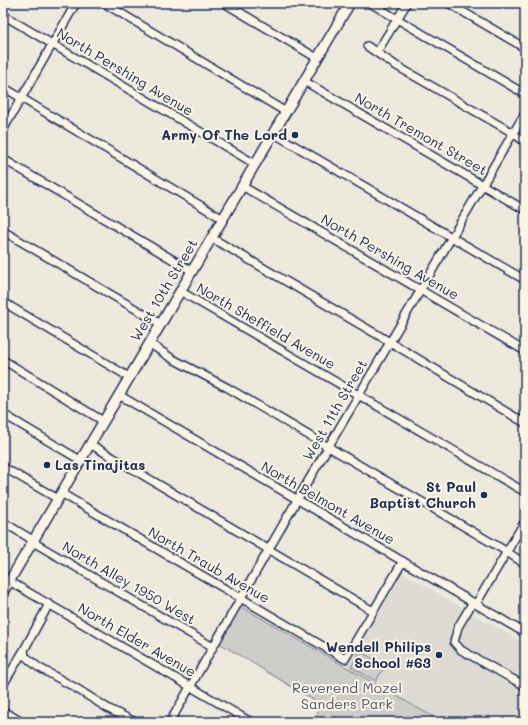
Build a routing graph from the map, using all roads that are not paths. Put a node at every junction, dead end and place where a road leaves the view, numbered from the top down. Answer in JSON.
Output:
{"nodes":[{"id":1,"x":76,"y":3,"type":"edge"},
{"id":2,"x":104,"y":3,"type":"edge"},
{"id":3,"x":224,"y":3,"type":"edge"},
{"id":4,"x":370,"y":3,"type":"edge"},
{"id":5,"x":407,"y":3,"type":"edge"},
{"id":6,"x":448,"y":3,"type":"edge"},
{"id":7,"x":348,"y":4,"type":"edge"},
{"id":8,"x":3,"y":15,"type":"edge"},
{"id":9,"x":397,"y":19,"type":"junction"},
{"id":10,"x":52,"y":44,"type":"junction"},
{"id":11,"x":367,"y":46,"type":"dead end"},
{"id":12,"x":525,"y":48,"type":"edge"},
{"id":13,"x":377,"y":52,"type":"junction"},
{"id":14,"x":317,"y":58,"type":"junction"},
{"id":15,"x":304,"y":81,"type":"junction"},
{"id":16,"x":3,"y":87,"type":"edge"},
{"id":17,"x":525,"y":94,"type":"edge"},
{"id":18,"x":21,"y":98,"type":"junction"},
{"id":19,"x":286,"y":112,"type":"junction"},
{"id":20,"x":525,"y":113,"type":"edge"},
{"id":21,"x":3,"y":130,"type":"edge"},
{"id":22,"x":273,"y":133,"type":"junction"},
{"id":23,"x":513,"y":133,"type":"junction"},
{"id":24,"x":525,"y":142,"type":"edge"},
{"id":25,"x":3,"y":159,"type":"edge"},
{"id":26,"x":255,"y":164,"type":"junction"},
{"id":27,"x":482,"y":185,"type":"junction"},
{"id":28,"x":242,"y":186,"type":"junction"},
{"id":29,"x":525,"y":210,"type":"edge"},
{"id":30,"x":223,"y":218,"type":"junction"},
{"id":31,"x":3,"y":231,"type":"edge"},
{"id":32,"x":212,"y":238,"type":"junction"},
{"id":33,"x":451,"y":238,"type":"junction"},
{"id":34,"x":192,"y":271,"type":"junction"},
{"id":35,"x":525,"y":280,"type":"edge"},
{"id":36,"x":421,"y":290,"type":"junction"},
{"id":37,"x":180,"y":291,"type":"junction"},
{"id":38,"x":3,"y":302,"type":"edge"},
{"id":39,"x":161,"y":324,"type":"junction"},
{"id":40,"x":390,"y":342,"type":"junction"},
{"id":41,"x":149,"y":343,"type":"junction"},
{"id":42,"x":525,"y":351,"type":"edge"},
{"id":43,"x":3,"y":360,"type":"edge"},
{"id":44,"x":129,"y":377,"type":"junction"},
{"id":45,"x":118,"y":395,"type":"junction"},
{"id":46,"x":359,"y":395,"type":"junction"},
{"id":47,"x":3,"y":414,"type":"edge"},
{"id":48,"x":103,"y":421,"type":"junction"},
{"id":49,"x":525,"y":424,"type":"edge"},
{"id":50,"x":90,"y":444,"type":"junction"},
{"id":51,"x":328,"y":448,"type":"junction"},
{"id":52,"x":80,"y":460,"type":"junction"},
{"id":53,"x":3,"y":467,"type":"edge"},
{"id":54,"x":525,"y":492,"type":"edge"},
{"id":55,"x":59,"y":496,"type":"junction"},
{"id":56,"x":297,"y":500,"type":"junction"},
{"id":57,"x":525,"y":521,"type":"edge"},
{"id":58,"x":3,"y":522,"type":"edge"},
{"id":59,"x":33,"y":541,"type":"junction"},
{"id":60,"x":269,"y":549,"type":"junction"},
{"id":61,"x":507,"y":552,"type":"junction"},
{"id":62,"x":403,"y":562,"type":"junction"},
{"id":63,"x":525,"y":564,"type":"edge"},
{"id":64,"x":9,"y":581,"type":"junction"},
{"id":65,"x":3,"y":592,"type":"edge"},
{"id":66,"x":241,"y":598,"type":"junction"},
{"id":67,"x":474,"y":603,"type":"junction"},
{"id":68,"x":49,"y":604,"type":"junction"},
{"id":69,"x":373,"y":611,"type":"junction"},
{"id":70,"x":525,"y":633,"type":"edge"},
{"id":71,"x":213,"y":647,"type":"junction"},
{"id":72,"x":24,"y":650,"type":"junction"},
{"id":73,"x":3,"y":685,"type":"edge"},
{"id":74,"x":525,"y":686,"type":"edge"},
{"id":75,"x":190,"y":687,"type":"junction"},
{"id":76,"x":3,"y":711,"type":"edge"},
{"id":77,"x":22,"y":722,"type":"edge"},
{"id":78,"x":135,"y":722,"type":"edge"},
{"id":79,"x":170,"y":722,"type":"edge"},
{"id":80,"x":251,"y":722,"type":"edge"}],
"edges":[{"from":1,"to":10,"type":"street"},
{"from":2,"to":19,"type":"street"},
{"from":3,"to":14,"type":"street"},
{"from":4,"to":9,"type":"street"},
{"from":5,"to":9,"type":"street"},
{"from":6,"to":12,"type":"street"},
{"from":7,"to":14,"type":"main road","name":"West 10th Street"},
{"from":8,"to":10,"type":"street","name":"North Pershing Avenue"},
{"from":9,"to":13,"type":"street"},
{"from":9,"to":17,"type":"street"},
{"from":10,"to":18,"type":"street"},
{"from":10,"to":26,"type":"street","name":"North Pershing Avenue"},
{"from":11,"to":13,"type":"street"},
{"from":13,"to":23,"type":"street"},
{"from":14,"to":15,"type":"main road","name":"West 10th Street"},
{"from":15,"to":19,"type":"main road","name":"West 10th Street"},
{"from":15,"to":27,"type":"street","name":"North Tremont Street"},
{"from":16,"to":18,"type":"street"},
{"from":18,"to":21,"type":"street"},
{"from":18,"to":30,"type":"street"},
{"from":19,"to":22,"type":"main road","name":"West 10th Street"},
{"from":20,"to":23,"type":"street","name":"West 11th Street"},
{"from":22,"to":26,"type":"main road","name":"West 10th Street"},
{"from":22,"to":33,"type":"street"},
{"from":23,"to":24,"type":"street"},
{"from":23,"to":27,"type":"street","name":"West 11th Street"},
{"from":25,"to":34,"type":"street","name":"North Sheffield Avenue"},
{"from":26,"to":28,"type":"main road","name":"West 10th Street"},
{"from":27,"to":29,"type":"street","name":"North Tremont Street"},
{"from":27,"to":33,"type":"street","name":"West 11th Street"},
{"from":28,"to":30,"type":"main road","name":"West 10th Street"},
{"from":28,"to":36,"type":"street","name":"North Pershing Avenue"},
{"from":30,"to":32,"type":"main road","name":"West 10th Street"},
{"from":31,"to":39,"type":"street"},
{"from":32,"to":34,"type":"main road","name":"West 10th Street"},
{"from":32,"to":40,"type":"street"},
{"from":33,"to":35,"type":"street"},
{"from":33,"to":36,"type":"street","name":"West 11th Street"},
{"from":34,"to":37,"type":"main road","name":"West 10th Street"},
{"from":36,"to":40,"type":"street","name":"West 11th Street"},
{"from":36,"to":42,"type":"street","name":"North Pershing Avenue"},
{"from":37,"to":39,"type":"main road","name":"West 10th Street"},
{"from":37,"to":46,"type":"street","name":"North Sheffield Avenue"},
{"from":38,"to":44,"type":"street"},
{"from":39,"to":41,"type":"main road","name":"West 10th Street"},
{"from":40,"to":46,"type":"street","name":"West 11th Street"},
{"from":40,"to":49,"type":"street"},
{"from":41,"to":44,"type":"main road","name":"West 10th Street"},
{"from":41,"to":51,"type":"street"},
{"from":43,"to":48,"type":"street"},
{"from":44,"to":45,"type":"main road","name":"West 10th Street"},
{"from":45,"to":48,"type":"main road","name":"West 10th Street"},
{"from":45,"to":56,"type":"street","name":"North Belmont Avenue"},
{"from":46,"to":51,"type":"street","name":"West 11th Street"},
{"from":46,"to":54,"type":"street","name":"North Sheffield Avenue"},
{"from":47,"to":52,"type":"street"},
{"from":48,"to":50,"type":"main road","name":"West 10th Street"},
{"from":50,"to":52,"type":"main road","name":"West 10th Street"},
{"from":50,"to":60,"type":"street"},
{"from":51,"to":56,"type":"street","name":"West 11th Street"},
{"from":51,"to":61,"type":"street"},
{"from":52,"to":55,"type":"main road","name":"West 10th Street"},
{"from":53,"to":55,"type":"street","name":"North Traub Avenue"},
{"from":55,"to":59,"type":"main road","name":"West 10th Street"},
{"from":55,"to":66,"type":"street","name":"North Traub Avenue"},
{"from":56,"to":60,"type":"street","name":"West 11th Street"},
{"from":56,"to":62,"type":"street","name":"North Belmont Avenue"},
{"from":57,"to":61,"type":"street"},
{"from":58,"to":59,"type":"street","name":"North Alley 1950 West"},
{"from":59,"to":64,"type":"main road","name":"West 10th Street"},
{"from":59,"to":71,"type":"street","name":"North Alley 1950 West"},
{"from":60,"to":66,"type":"street","name":"West 11th Street"},
{"from":60,"to":69,"type":"street"},
{"from":61,"to":63,"type":"street"},
{"from":61,"to":67,"type":"street"},
{"from":62,"to":67,"type":"street","name":"North Belmont Avenue"},
{"from":62,"to":69,"type":"street"},
{"from":64,"to":65,"type":"main road","name":"West 10th Street"},
{"from":64,"to":68,"type":"street","name":"North Elder Avenue"},
{"from":66,"to":69,"type":"street","name":"North Traub Avenue"},
{"from":66,"to":71,"type":"street","name":"West 11th Street"},
{"from":67,"to":70,"type":"street","name":"North Belmont Avenue"},
{"from":67,"to":74,"type":"street"},
{"from":68,"to":72,"type":"street"},
{"from":68,"to":75,"type":"street","name":"North Elder Avenue"},
{"from":71,"to":75,"type":"street","name":"West 11th Street"},
{"from":72,"to":73,"type":"street"},
{"from":72,"to":78,"type":"street"},
{"from":75,"to":79,"type":"street","name":"West 11th Street"},
{"from":75,"to":80,"type":"street","name":"North Elder Avenue"},
{"from":76,"to":77,"type":"street"}]}
